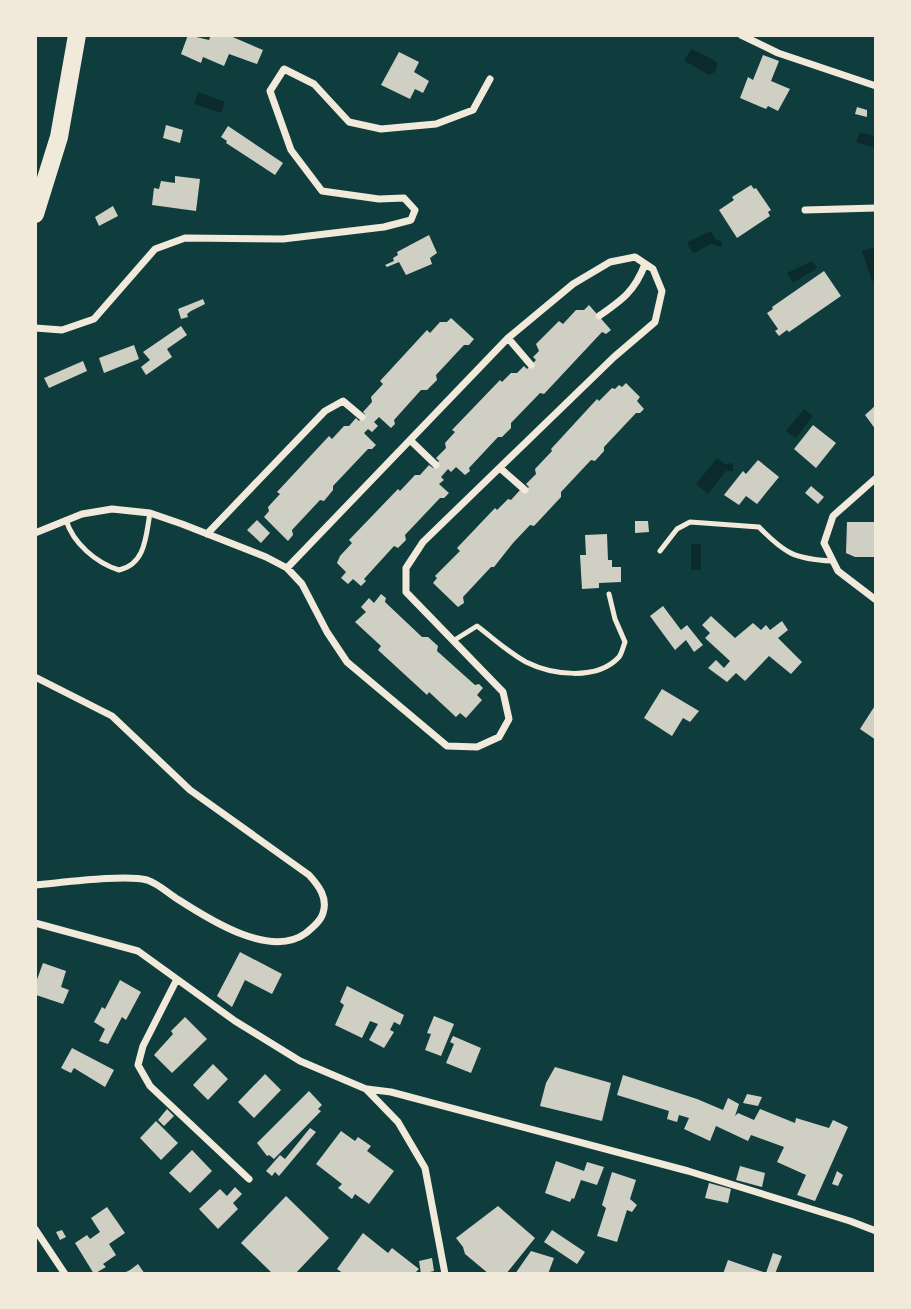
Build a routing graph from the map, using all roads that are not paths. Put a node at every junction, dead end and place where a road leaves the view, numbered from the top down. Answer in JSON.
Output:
{"nodes":[{"id":1,"x":77,"y":35,"type":"edge"},
{"id":2,"x":741,"y":35,"type":"edge"},
{"id":3,"x":490,"y":79,"type":"dead end"},
{"id":4,"x":876,"y":86,"type":"edge"},
{"id":5,"x":876,"y":208,"type":"edge"},
{"id":6,"x":805,"y":210,"type":"dead end"},
{"id":7,"x":35,"y":214,"type":"edge"},
{"id":8,"x":645,"y":264,"type":"junction"},
{"id":9,"x":599,"y":316,"type":"dead end"},
{"id":10,"x":35,"y":328,"type":"edge"},
{"id":11,"x":508,"y":338,"type":"junction"},
{"id":12,"x":531,"y":365,"type":"dead end"},
{"id":13,"x":362,"y":417,"type":"dead end"},
{"id":14,"x":410,"y":440,"type":"junction"},
{"id":15,"x":436,"y":465,"type":"dead end"},
{"id":16,"x":500,"y":468,"type":"junction"},
{"id":17,"x":876,"y":478,"type":"edge"},
{"id":18,"x":525,"y":490,"type":"dead end"},
{"id":19,"x":150,"y":513,"type":"junction"},
{"id":20,"x":66,"y":520,"type":"junction"},
{"id":21,"x":35,"y":533,"type":"edge"},
{"id":22,"x":207,"y":534,"type":"junction"},
{"id":23,"x":660,"y":551,"type":"dead end"},
{"id":24,"x":832,"y":561,"type":"junction"},
{"id":25,"x":287,"y":568,"type":"junction"},
{"id":26,"x":609,"y":594,"type":"dead end"},
{"id":27,"x":876,"y":600,"type":"edge"},
{"id":28,"x":453,"y":641,"type":"junction"},
{"id":29,"x":35,"y":677,"type":"edge"},
{"id":30,"x":35,"y":885,"type":"edge"},
{"id":31,"x":35,"y":923,"type":"edge"},
{"id":32,"x":177,"y":979,"type":"junction"},
{"id":33,"x":366,"y":1089,"type":"junction"},
{"id":34,"x":249,"y":1179,"type":"dead end"},
{"id":35,"x":35,"y":1228,"type":"edge"},
{"id":36,"x":876,"y":1231,"type":"edge"},
{"id":37,"x":65,"y":1274,"type":"edge"},
{"id":38,"x":445,"y":1274,"type":"edge"}],
"edges":[{"from":1,"to":7,"type":"highway"},
{"from":2,"to":4,"type":"street"},
{"from":3,"to":10,"type":"street"},
{"from":5,"to":6,"type":"street"},
{"from":8,"to":9,"type":"street"},
{"from":8,"to":11,"type":"street"},
{"from":8,"to":16,"type":"street"},
{"from":11,"to":12,"type":"street"},
{"from":11,"to":14,"type":"street"},
{"from":13,"to":22,"type":"street"},
{"from":14,"to":15,"type":"street"},
{"from":14,"to":25,"type":"street"},
{"from":16,"to":18,"type":"street"},
{"from":16,"to":28,"type":"street"},
{"from":17,"to":24,"type":"street"},
{"from":19,"to":20,"type":"street"},
{"from":19,"to":20,"type":"lane"},
{"from":19,"to":22,"type":"street"},
{"from":20,"to":21,"type":"street"},
{"from":22,"to":25,"type":"street"},
{"from":23,"to":24,"type":"lane"},
{"from":24,"to":27,"type":"street"},
{"from":25,"to":28,"type":"street"},
{"from":26,"to":28,"type":"lane"},
{"from":29,"to":30,"type":"street"},
{"from":31,"to":32,"type":"street"},
{"from":32,"to":33,"type":"street"},
{"from":32,"to":34,"type":"street"},
{"from":33,"to":36,"type":"street"},
{"from":33,"to":38,"type":"street"},
{"from":35,"to":37,"type":"street"}]}
